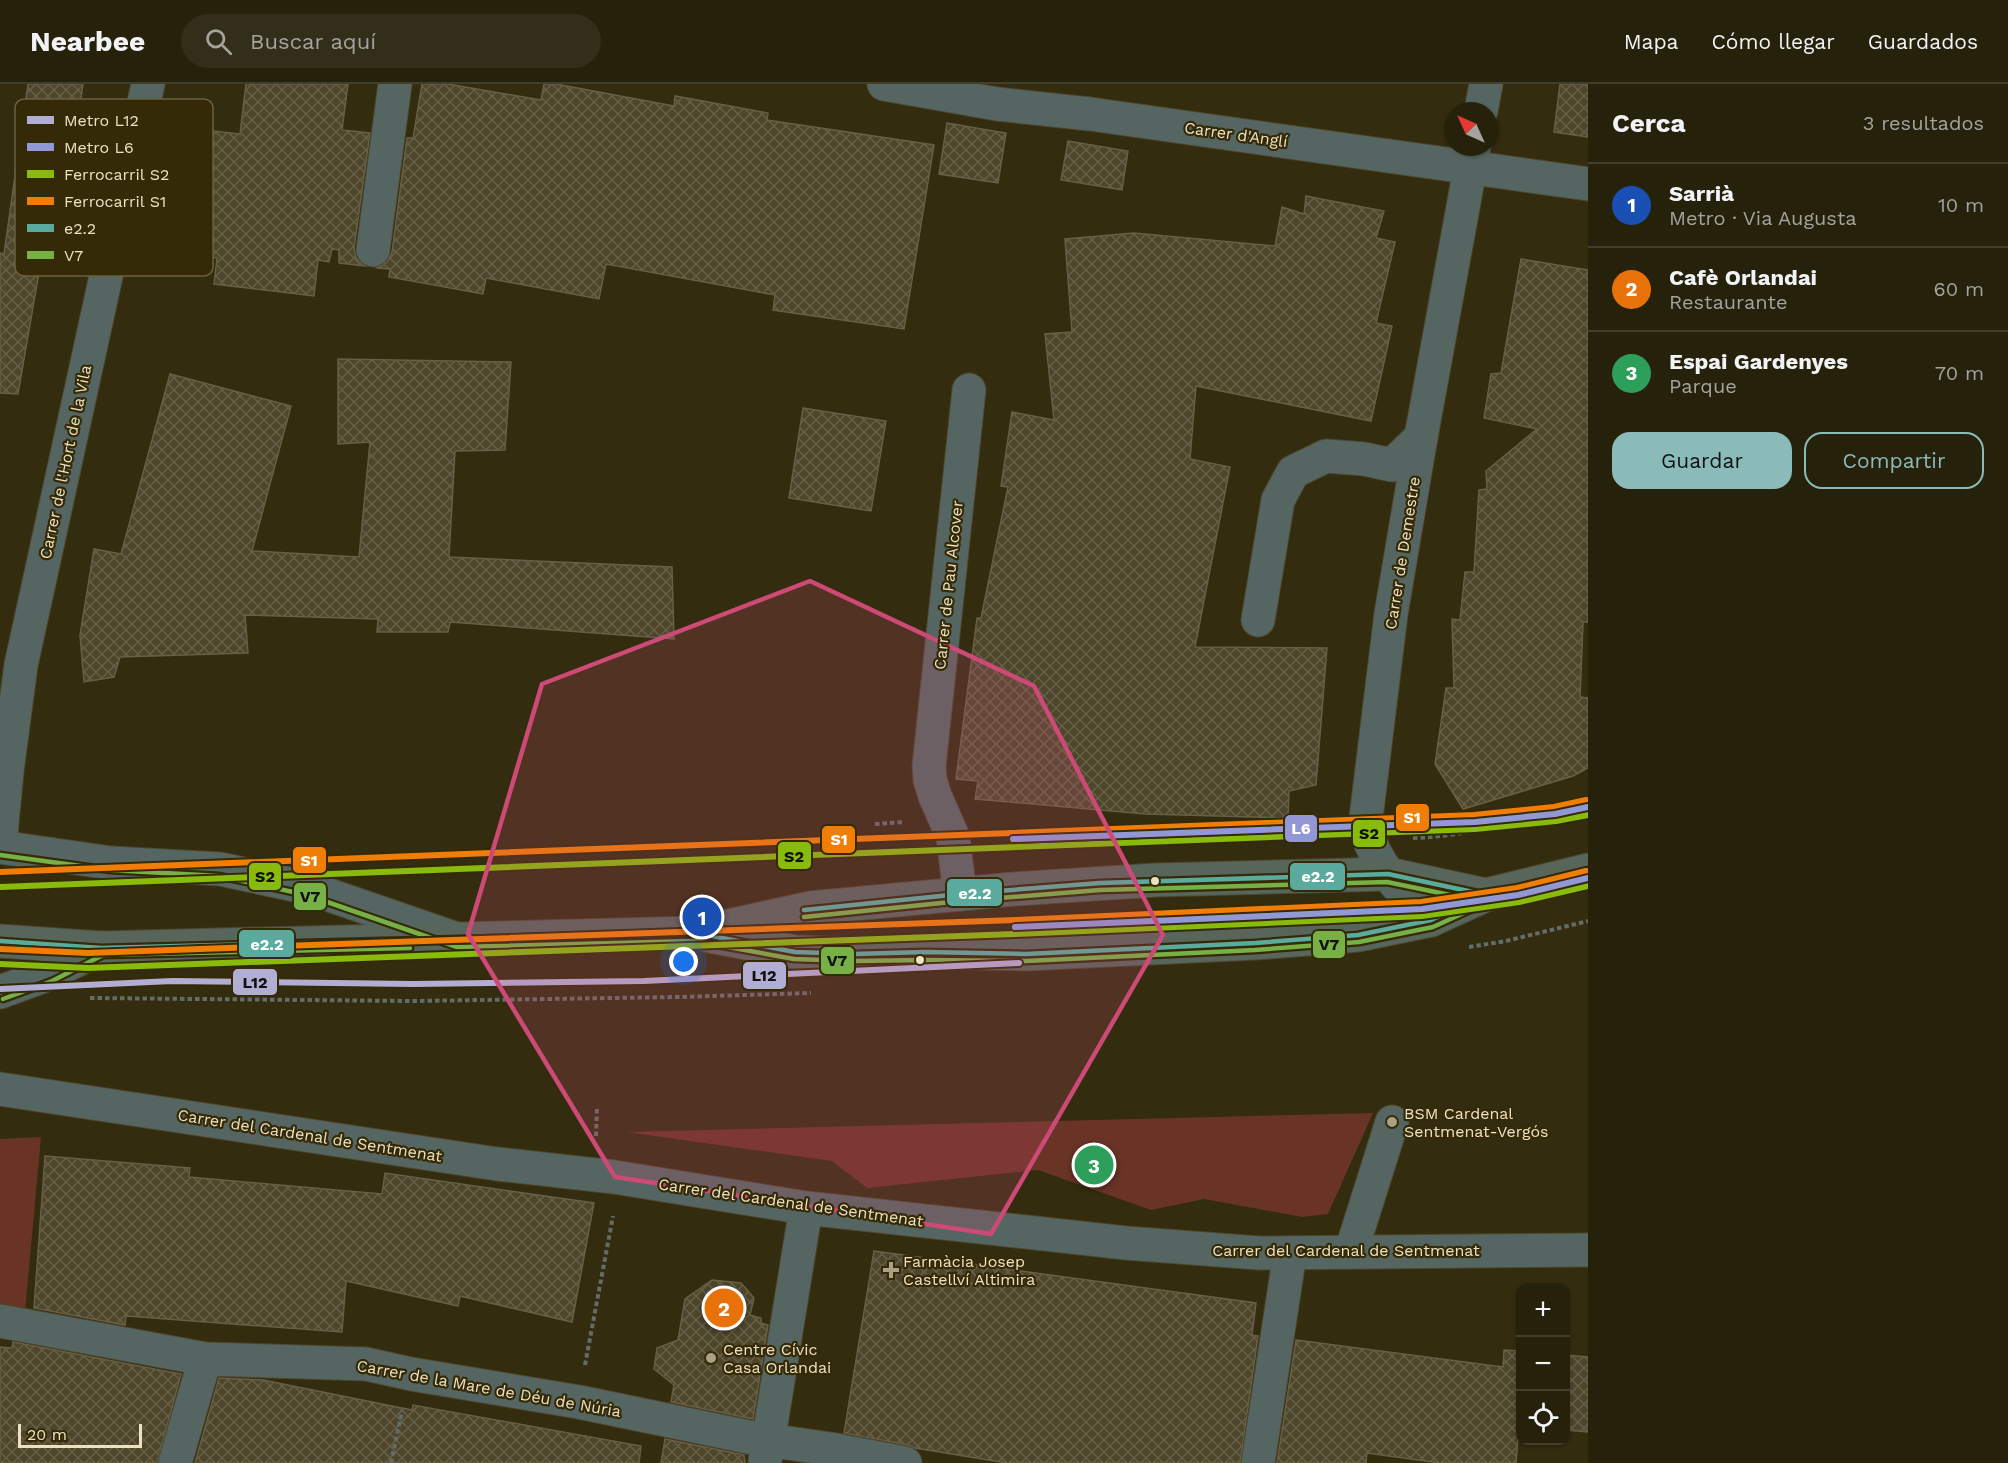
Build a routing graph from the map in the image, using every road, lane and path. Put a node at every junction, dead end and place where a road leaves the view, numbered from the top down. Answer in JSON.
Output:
{"nodes":[{"id":1,"x":148,"y":84,"type":"edge"},
{"id":2,"x":395,"y":84,"type":"edge"},
{"id":3,"x":884,"y":84,"type":"edge"},
{"id":4,"x":1486,"y":84,"type":"edge"},
{"id":5,"x":999,"y":94,"type":"edge"},
{"id":6,"x":145,"y":99,"type":"edge"},
{"id":7,"x":1483,"y":102,"type":"edge"},
{"id":8,"x":1472,"y":157,"type":"edge"},
{"id":9,"x":1588,"y":184,"type":"edge"},
{"id":10,"x":373,"y":250,"type":"dead end"},
{"id":11,"x":106,"y":276,"type":"edge"},
{"id":12,"x":969,"y":390,"type":"dead end"},
{"id":13,"x":1421,"y":437,"type":"junction"},
{"id":14,"x":1258,"y":620,"type":"dead end"},
{"id":15,"x":1588,"y":798,"type":"edge"},
{"id":16,"x":912,"y":821,"type":"dead end"},
{"id":17,"x":875,"y":824,"type":"dead end"},
{"id":18,"x":1417,"y":838,"type":"dead end"},
{"id":19,"x":0,"y":845,"type":"edge"},
{"id":20,"x":1588,"y":870,"type":"edge"},
{"id":21,"x":1388,"y":874,"type":"junction"},
{"id":22,"x":960,"y":894,"type":"junction"},
{"id":23,"x":1486,"y":896,"type":"junction"},
{"id":24,"x":1431,"y":920,"type":"junction"},
{"id":25,"x":696,"y":933,"type":"junction"},
{"id":26,"x":458,"y":940,"type":"junction"},
{"id":27,"x":0,"y":941,"type":"edge"},
{"id":28,"x":101,"y":948,"type":"junction"},
{"id":29,"x":0,"y":992,"type":"edge"},
{"id":30,"x":0,"y":1089,"type":"edge"},
{"id":31,"x":597,"y":1107,"type":"dead end"},
{"id":32,"x":1392,"y":1122,"type":"dead end"},
{"id":33,"x":595,"y":1139,"type":"dead end"},
{"id":34,"x":615,"y":1206,"type":"dead end"},
{"id":35,"x":806,"y":1208,"type":"junction"},
{"id":36,"x":1588,"y":1250,"type":"edge"},
{"id":37,"x":1351,"y":1252,"type":"junction"},
{"id":38,"x":1290,"y":1253,"type":"junction"},
{"id":39,"x":0,"y":1322,"type":"edge"},
{"id":40,"x":205,"y":1359,"type":"junction"},
{"id":41,"x":411,"y":1374,"type":"junction"},
{"id":42,"x":579,"y":1402,"type":"junction"},
{"id":43,"x":766,"y":1452,"type":"edge"},
{"id":44,"x":176,"y":1463,"type":"edge"},
{"id":45,"x":391,"y":1463,"type":"edge"},
{"id":46,"x":905,"y":1463,"type":"edge"},
{"id":47,"x":1258,"y":1463,"type":"edge"}],
"edges":[{"from":1,"to":6,"type":"street","name":"Carrer de l'Hort de la Vila"},
{"from":2,"to":10,"type":"street"},
{"from":3,"to":5,"type":"street","name":"Carrer d'Anglí"},
{"from":4,"to":7,"type":"street"},
{"from":5,"to":8,"type":"street","name":"Carrer d'Anglí"},
{"from":8,"to":9,"type":"street","name":"Carrer d'Anglí"},
{"from":8,"to":13,"type":"street","name":"Carrer de Demestre"},
{"from":11,"to":19,"type":"street","name":"Carrer de l'Hort de la Vila"},
{"from":12,"to":22,"type":"street","name":"Carrer de Pau Alcover"},
{"from":13,"to":14,"type":"street"},
{"from":13,"to":21,"type":"street","name":"Carrer de Demestre"},
{"from":15,"to":18,"type":"path"},
{"from":16,"to":17,"type":"path"},
{"from":19,"to":26,"type":"street"},
{"from":20,"to":23,"type":"main road"},
{"from":21,"to":22,"type":"main road"},
{"from":21,"to":23,"type":"main road"},
{"from":21,"to":24,"type":"street","name":"Carrer de Demestre"},
{"from":22,"to":25,"type":"main road"},
{"from":23,"to":24,"type":"main road"},
{"from":24,"to":25,"type":"main road"},
{"from":25,"to":26,"type":"main road"},
{"from":26,"to":28,"type":"main road"},
{"from":27,"to":28,"type":"main road"},
{"from":28,"to":29,"type":"street"},
{"from":30,"to":35,"type":"street","name":"Carrer del Cardenal de Sentmenat"},
{"from":31,"to":33,"type":"path"},
{"from":32,"to":37,"type":"street"},
{"from":34,"to":42,"type":"path"},
{"from":35,"to":38,"type":"street","name":"Carrer del Cardenal de Sentmenat"},
{"from":35,"to":43,"type":"street"},
{"from":36,"to":37,"type":"street","name":"Carrer del Cardenal de Sentmenat"},
{"from":37,"to":38,"type":"street","name":"Carrer del Cardenal de Sentmenat"},
{"from":38,"to":47,"type":"street"},
{"from":39,"to":40,"type":"street","name":"Carrer de la Mare de Déu de Núria"},
{"from":40,"to":41,"type":"street","name":"Carrer de la Mare de Déu de Núria"},
{"from":40,"to":44,"type":"street"},
{"from":41,"to":42,"type":"street","name":"Carrer de la Mare de Déu de Núria"},
{"from":41,"to":45,"type":"path"},
{"from":42,"to":43,"type":"street","name":"Carrer de la Mare de Déu de Núria"},
{"from":43,"to":46,"type":"street","name":"Carrer de la Mare de Déu de Núria"}]}
